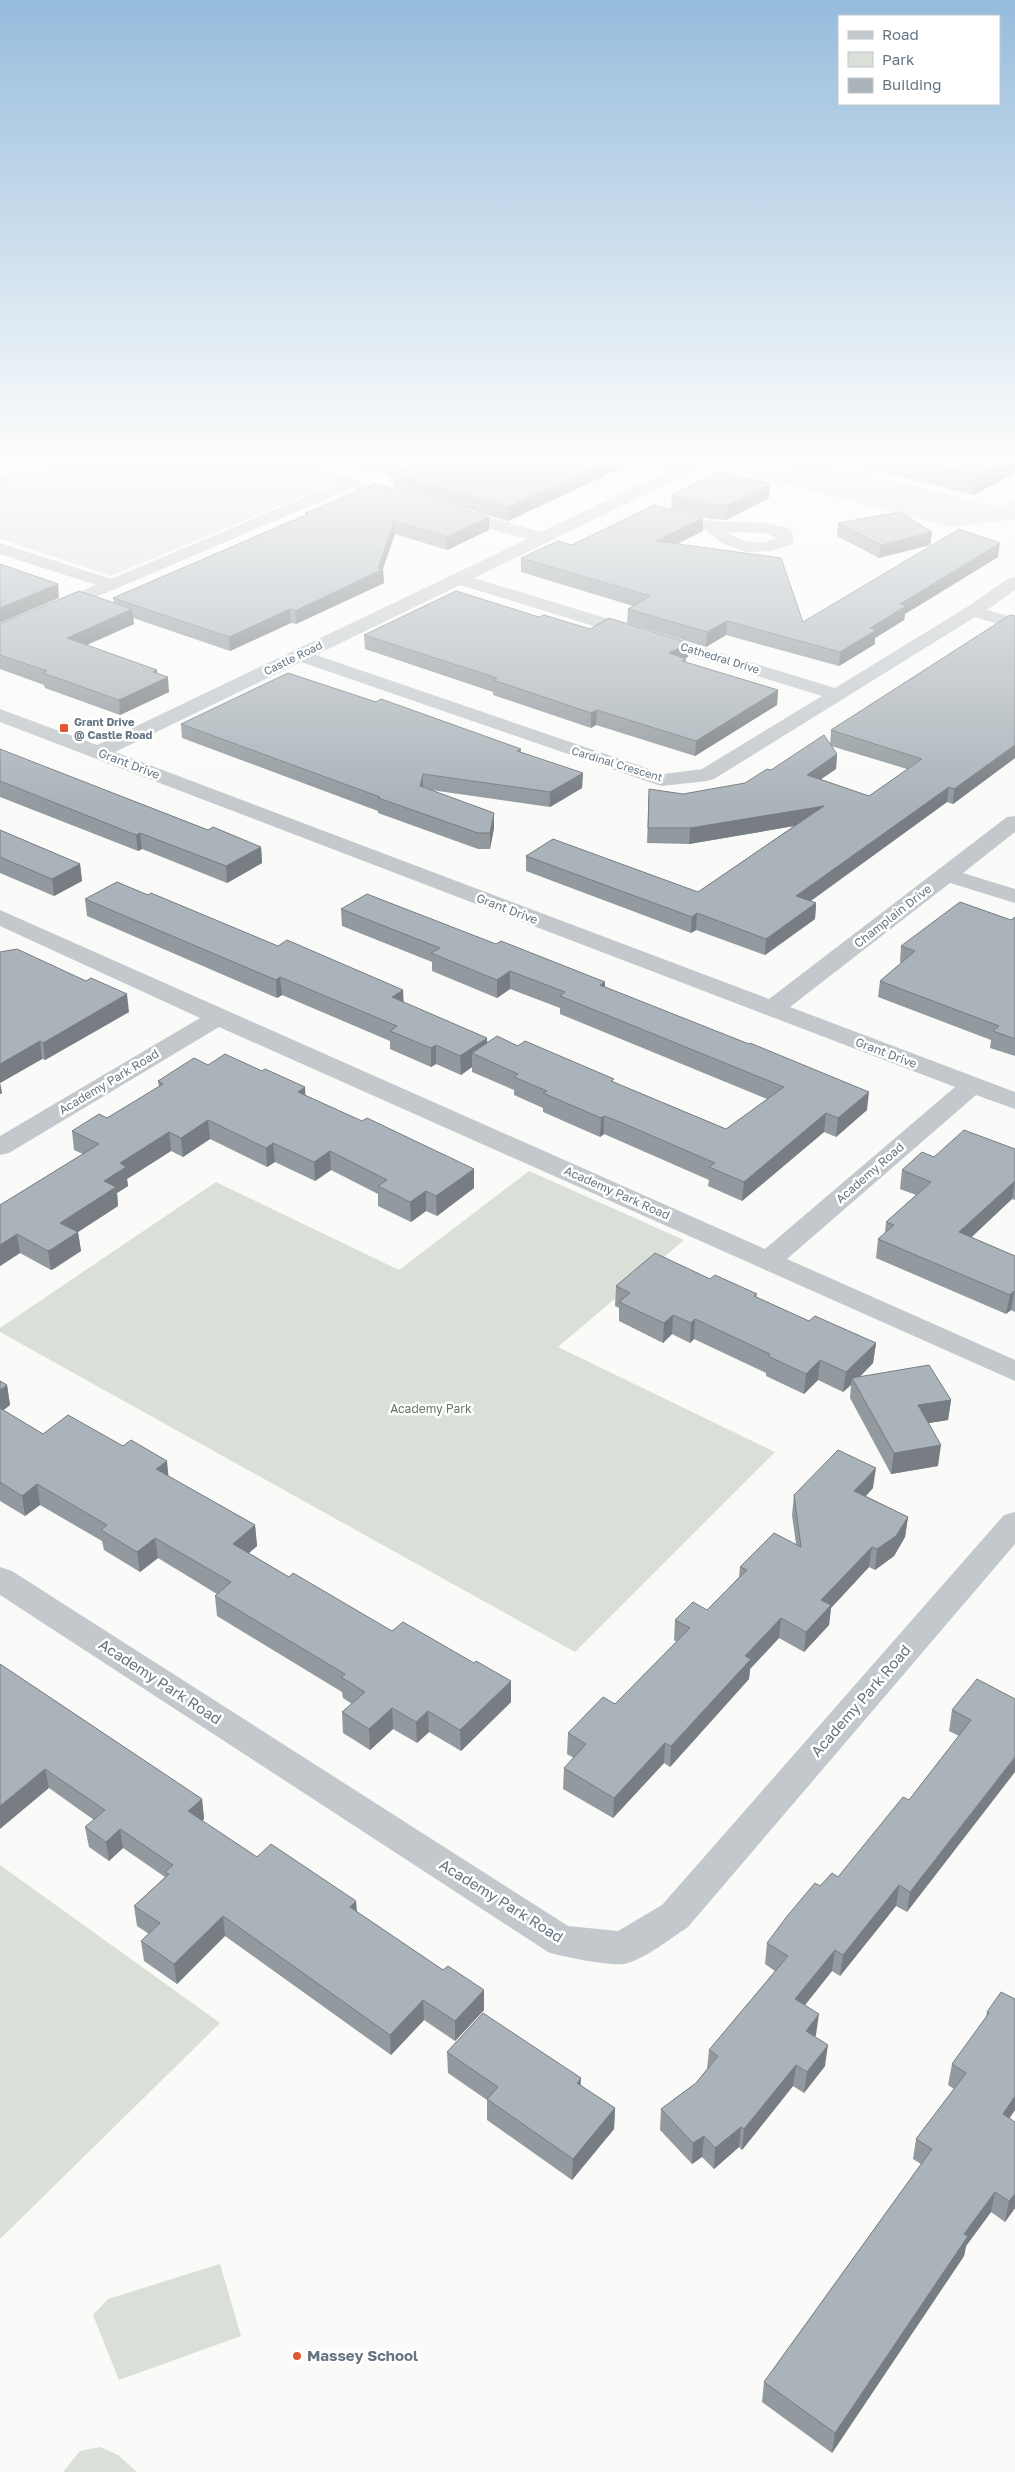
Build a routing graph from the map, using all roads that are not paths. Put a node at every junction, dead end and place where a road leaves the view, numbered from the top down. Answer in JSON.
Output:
{"nodes":[{"id":1,"x":84,"y":575,"type":"edge"},
{"id":2,"x":131,"y":575,"type":"edge"},
{"id":3,"x":467,"y":575,"type":"edge"},
{"id":4,"x":460,"y":579,"type":"junction"},
{"id":5,"x":1015,"y":582,"type":"edge"},
{"id":6,"x":110,"y":584,"type":"junction"},
{"id":7,"x":973,"y":611,"type":"junction"},
{"id":8,"x":1015,"y":624,"type":"edge"},
{"id":9,"x":0,"y":632,"type":"edge"},
{"id":10,"x":299,"y":656,"type":"junction"},
{"id":11,"x":836,"y":694,"type":"junction"},
{"id":12,"x":1,"y":716,"type":"edge"},
{"id":13,"x":99,"y":752,"type":"junction"},
{"id":14,"x":1015,"y":822,"type":"edge"},
{"id":15,"x":947,"y":875,"type":"junction"},
{"id":16,"x":1015,"y":896,"type":"edge"},
{"id":17,"x":0,"y":917,"type":"edge"},
{"id":18,"x":772,"y":1009,"type":"junction"},
{"id":19,"x":218,"y":1016,"type":"junction"},
{"id":20,"x":972,"y":1085,"type":"junction"},
{"id":21,"x":1015,"y":1101,"type":"edge"},
{"id":22,"x":0,"y":1147,"type":"edge"},
{"id":23,"x":768,"y":1261,"type":"junction"},
{"id":24,"x":1015,"y":1371,"type":"edge"},
{"id":25,"x":1015,"y":1523,"type":"edge"},
{"id":26,"x":0,"y":1579,"type":"edge"}],
"edges":[{"from":1,"to":6,"type":"street"},
{"from":2,"to":6,"type":"street"},
{"from":3,"to":4,"type":"street","name":"Castle Road"},
{"from":4,"to":10,"type":"street","name":"Castle Road"},
{"from":4,"to":11,"type":"street","name":"Cathedral Drive"},
{"from":5,"to":7,"type":"street","name":"Cardinal Crescent"},
{"from":6,"to":9,"type":"street"},
{"from":7,"to":8,"type":"street"},
{"from":7,"to":11,"type":"street","name":"Cardinal Crescent"},
{"from":10,"to":11,"type":"street","name":"Cardinal Crescent"},
{"from":10,"to":13,"type":"street","name":"Castle Road"},
{"from":12,"to":13,"type":"street","name":"Grant Drive"},
{"from":13,"to":18,"type":"street","name":"Grant Drive"},
{"from":14,"to":15,"type":"street","name":"Champlain Drive"},
{"from":15,"to":16,"type":"street"},
{"from":15,"to":18,"type":"street","name":"Champlain Drive"},
{"from":17,"to":19,"type":"street","name":"Academy Park Road"},
{"from":18,"to":20,"type":"street","name":"Grant Drive"},
{"from":19,"to":22,"type":"street","name":"Academy Park Road"},
{"from":19,"to":23,"type":"street","name":"Academy Park Road"},
{"from":20,"to":21,"type":"street","name":"Grant Drive"},
{"from":20,"to":23,"type":"street","name":"Academy Road"},
{"from":23,"to":24,"type":"street","name":"Academy Park Road"},
{"from":25,"to":26,"type":"street","name":"Academy Park Road"}]}
